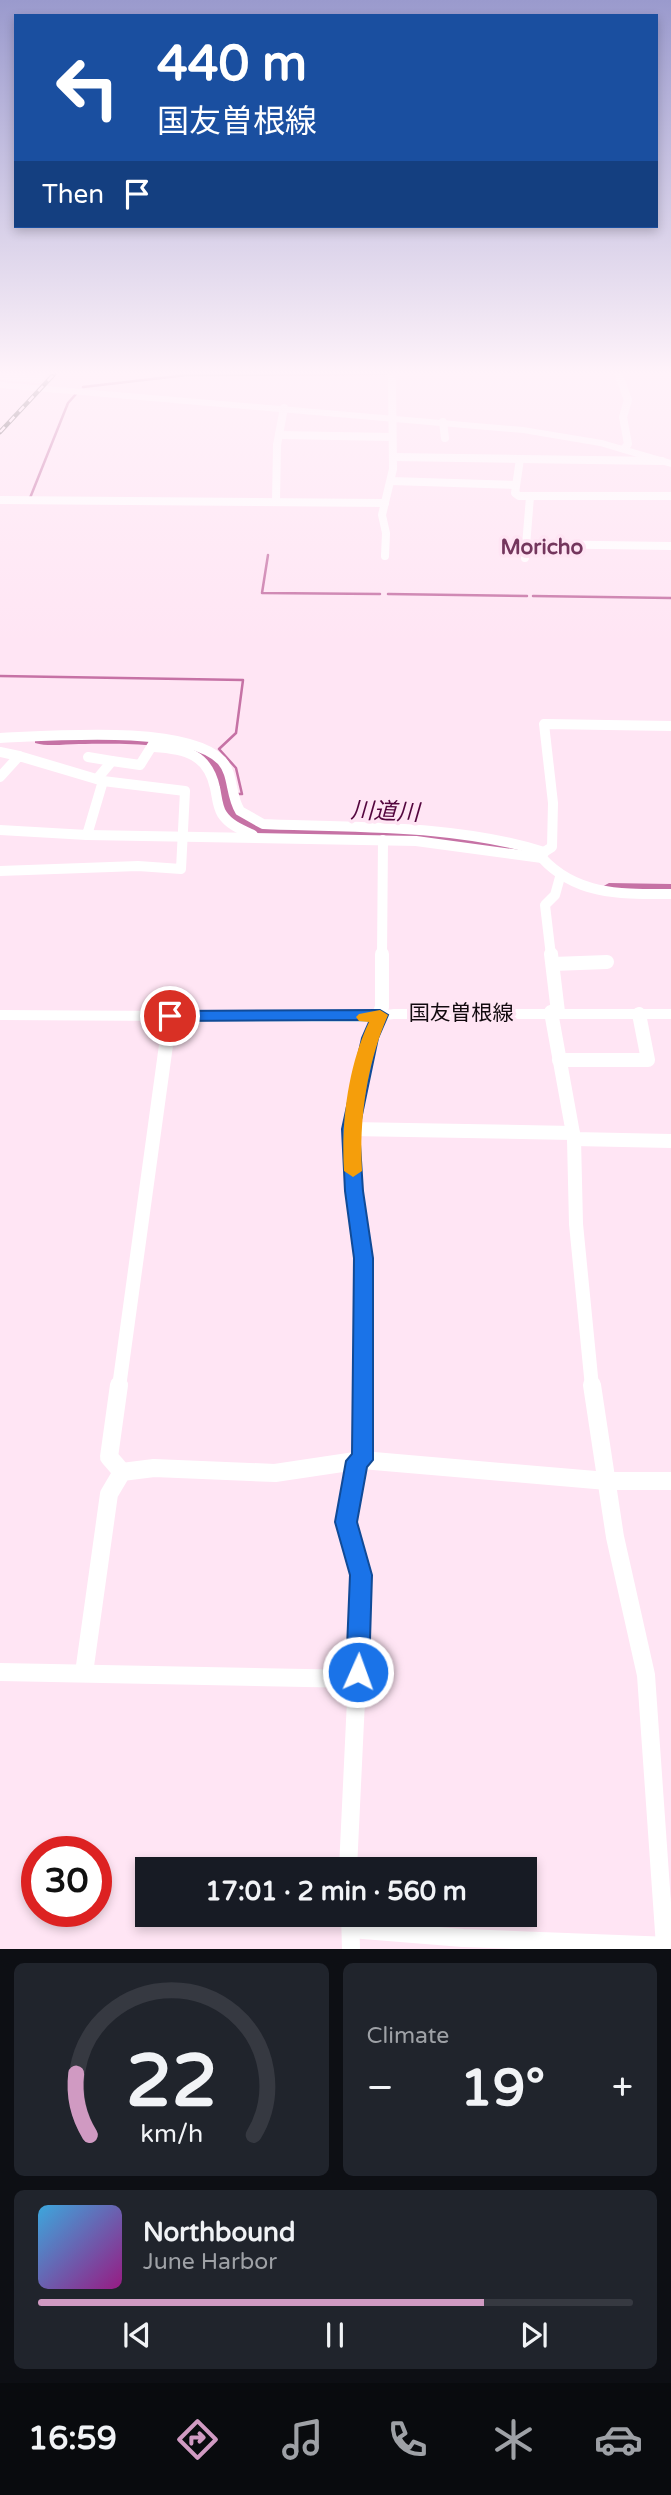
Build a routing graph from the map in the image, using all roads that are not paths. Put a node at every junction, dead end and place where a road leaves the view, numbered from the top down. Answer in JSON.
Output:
{"nodes":[{"id":1,"x":278,"y":461,"type":"edge"},
{"id":2,"x":393,"y":461,"type":"edge"},
{"id":3,"x":520,"y":461,"type":"edge"},
{"id":4,"x":391,"y":481,"type":"junction"},
{"id":5,"x":515,"y":485,"type":"junction"},
{"id":6,"x":530,"y":496,"type":"junction"},
{"id":7,"x":671,"y":496,"type":"edge"},
{"id":8,"x":0,"y":500,"type":"edge"},
{"id":9,"x":276,"y":502,"type":"junction"},
{"id":10,"x":385,"y":503,"type":"junction"},
{"id":11,"x":526,"y":544,"type":"junction"},
{"id":12,"x":671,"y":546,"type":"edge"},
{"id":13,"x":385,"y":556,"type":"dead end"},
{"id":14,"x":525,"y":558,"type":"dead end"},
{"id":15,"x":671,"y":726,"type":"edge"},
{"id":16,"x":0,"y":738,"type":"edge"},
{"id":17,"x":155,"y":743,"type":"junction"},
{"id":18,"x":0,"y":752,"type":"edge"},
{"id":19,"x":19,"y":756,"type":"junction"},
{"id":20,"x":88,"y":757,"type":"dead end"},
{"id":21,"x":112,"y":761,"type":"junction"},
{"id":22,"x":0,"y":777,"type":"edge"},
{"id":23,"x":100,"y":780,"type":"junction"},
{"id":24,"x":0,"y":830,"type":"edge"},
{"id":25,"x":88,"y":835,"type":"junction"},
{"id":26,"x":184,"y":836,"type":"junction"},
{"id":27,"x":256,"y":836,"type":"junction"},
{"id":28,"x":383,"y":840,"type":"junction"},
{"id":29,"x":543,"y":855,"type":"junction"},
{"id":30,"x":0,"y":871,"type":"edge"},
{"id":31,"x":560,"y":877,"type":"junction"},
{"id":32,"x":671,"y":894,"type":"edge"},
{"id":33,"x":607,"y":962,"type":"dead end"},
{"id":34,"x":553,"y":964,"type":"junction"},
{"id":35,"x":554,"y":1012,"type":"junction"},
{"id":36,"x":639,"y":1014,"type":"junction"},
{"id":37,"x":671,"y":1014,"type":"edge"},
{"id":38,"x":0,"y":1015,"type":"edge"},
{"id":39,"x":380,"y":1015,"type":"junction"},
{"id":40,"x":170,"y":1016,"type":"junction"},
{"id":41,"x":559,"y":1060,"type":"junction"},
{"id":42,"x":351,"y":1129,"type":"junction"},
{"id":43,"x":573,"y":1136,"type":"junction"},
{"id":44,"x":671,"y":1141,"type":"edge"},
{"id":45,"x":360,"y":1461,"type":"junction"},
{"id":46,"x":122,"y":1472,"type":"junction"},
{"id":47,"x":607,"y":1481,"type":"junction"},
{"id":48,"x":671,"y":1481,"type":"edge"},
{"id":49,"x":0,"y":1672,"type":"edge"},
{"id":50,"x":84,"y":1673,"type":"junction"},
{"id":51,"x":357,"y":1679,"type":"junction"},
{"id":52,"x":349,"y":1857,"type":"edge"},
{"id":53,"x":351,"y":1931,"type":"edge"},
{"id":54,"x":668,"y":1946,"type":"edge"}],
"edges":[{"from":1,"to":9,"type":"street"},
{"from":2,"to":4,"type":"street"},
{"from":3,"to":5,"type":"street"},
{"from":4,"to":5,"type":"street"},
{"from":4,"to":10,"type":"street"},
{"from":5,"to":6,"type":"street"},
{"from":6,"to":7,"type":"street"},
{"from":6,"to":11,"type":"street"},
{"from":8,"to":9,"type":"street"},
{"from":9,"to":10,"type":"street"},
{"from":10,"to":13,"type":"street"},
{"from":11,"to":12,"type":"street"},
{"from":11,"to":14,"type":"street"},
{"from":15,"to":29,"type":"street"},
{"from":16,"to":17,"type":"street"},
{"from":17,"to":21,"type":"street"},
{"from":17,"to":27,"type":"street"},
{"from":17,"to":29,"type":"street"},
{"from":18,"to":19,"type":"street"},
{"from":19,"to":22,"type":"street"},
{"from":19,"to":23,"type":"street"},
{"from":20,"to":21,"type":"street"},
{"from":21,"to":23,"type":"street"},
{"from":23,"to":25,"type":"street"},
{"from":23,"to":26,"type":"street"},
{"from":24,"to":25,"type":"street"},
{"from":25,"to":26,"type":"street"},
{"from":26,"to":27,"type":"street"},
{"from":26,"to":30,"type":"street"},
{"from":27,"to":28,"type":"street"},
{"from":28,"to":29,"type":"street"},
{"from":28,"to":39,"type":"street"},
{"from":29,"to":31,"type":"street"},
{"from":31,"to":32,"type":"street"},
{"from":31,"to":34,"type":"street"},
{"from":33,"to":34,"type":"street"},
{"from":34,"to":35,"type":"street"},
{"from":35,"to":36,"type":"main road","name":"国友曽根線"},
{"from":35,"to":39,"type":"main road","name":"国友曽根線"},
{"from":35,"to":41,"type":"street"},
{"from":36,"to":37,"type":"main road","name":"国友曽根線"},
{"from":36,"to":41,"type":"street"},
{"from":38,"to":40,"type":"main road","name":"国友曽根線"},
{"from":39,"to":40,"type":"main road","name":"国友曽根線"},
{"from":39,"to":42,"type":"street"},
{"from":40,"to":46,"type":"street"},
{"from":41,"to":43,"type":"street"},
{"from":42,"to":43,"type":"street"},
{"from":42,"to":45,"type":"street"},
{"from":43,"to":44,"type":"street"},
{"from":43,"to":47,"type":"street"},
{"from":45,"to":46,"type":"street"},
{"from":45,"to":47,"type":"street"},
{"from":45,"to":51,"type":"street"},
{"from":46,"to":50,"type":"street"},
{"from":47,"to":48,"type":"street"},
{"from":47,"to":54,"type":"street"},
{"from":49,"to":50,"type":"street"},
{"from":50,"to":51,"type":"street"},
{"from":51,"to":52,"type":"street"},
{"from":53,"to":54,"type":"street"}]}
